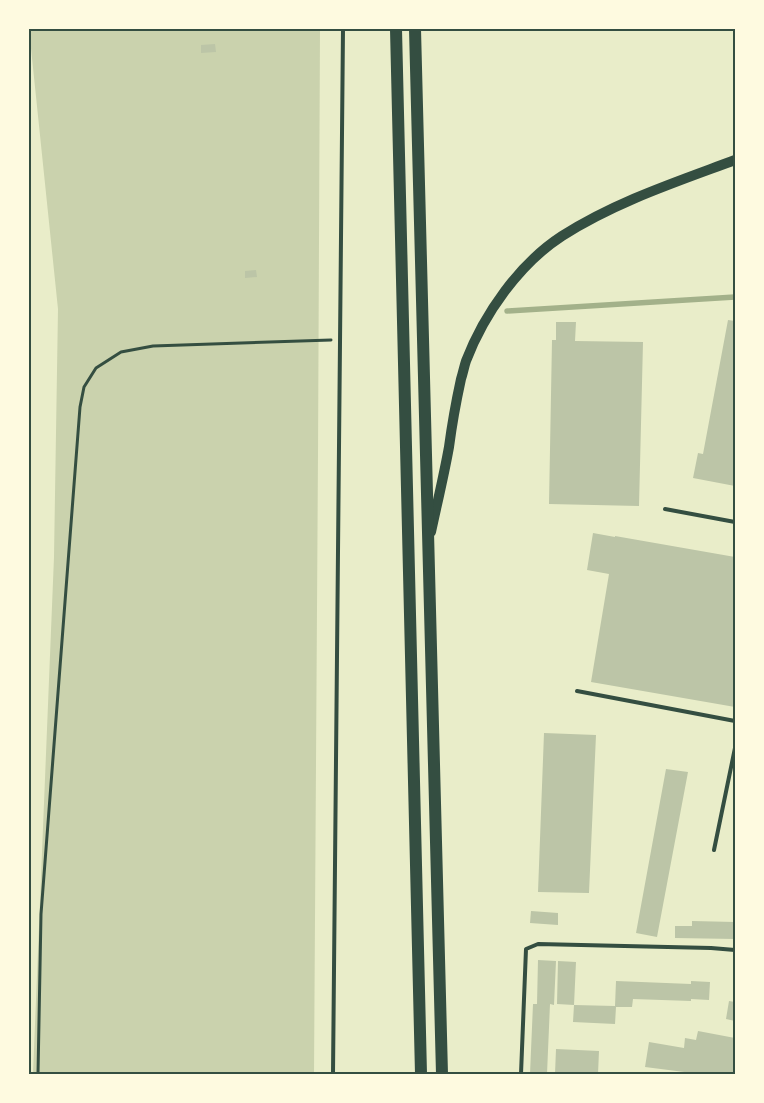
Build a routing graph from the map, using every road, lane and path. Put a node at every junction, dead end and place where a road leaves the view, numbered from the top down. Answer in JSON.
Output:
{"nodes":[{"id":1,"x":343,"y":29,"type":"edge"},
{"id":2,"x":396,"y":29,"type":"edge"},
{"id":3,"x":415,"y":29,"type":"edge"},
{"id":4,"x":735,"y":160,"type":"edge"},
{"id":5,"x":339,"y":340,"type":"junction"},
{"id":6,"x":665,"y":509,"type":"dead end"},
{"id":7,"x":735,"y":522,"type":"edge"},
{"id":8,"x":428,"y":551,"type":"junction"},
{"id":9,"x":577,"y":691,"type":"dead end"},
{"id":10,"x":735,"y":721,"type":"edge"},
{"id":11,"x":735,"y":748,"type":"edge"},
{"id":12,"x":714,"y":850,"type":"dead end"},
{"id":13,"x":735,"y":950,"type":"edge"},
{"id":14,"x":38,"y":1074,"type":"edge"},
{"id":15,"x":332,"y":1074,"type":"edge"},
{"id":16,"x":421,"y":1074,"type":"edge"},
{"id":17,"x":442,"y":1074,"type":"edge"},
{"id":18,"x":521,"y":1074,"type":"edge"}],
"edges":[{"from":1,"to":5,"type":"lane"},
{"from":2,"to":16,"type":"main road"},
{"from":3,"to":8,"type":"main road"},
{"from":4,"to":8,"type":"main road"},
{"from":5,"to":14,"type":"path"},
{"from":5,"to":15,"type":"lane"},
{"from":6,"to":7,"type":"lane"},
{"from":8,"to":17,"type":"main road"},
{"from":9,"to":10,"type":"lane"},
{"from":11,"to":12,"type":"lane"},
{"from":13,"to":18,"type":"lane"}]}
